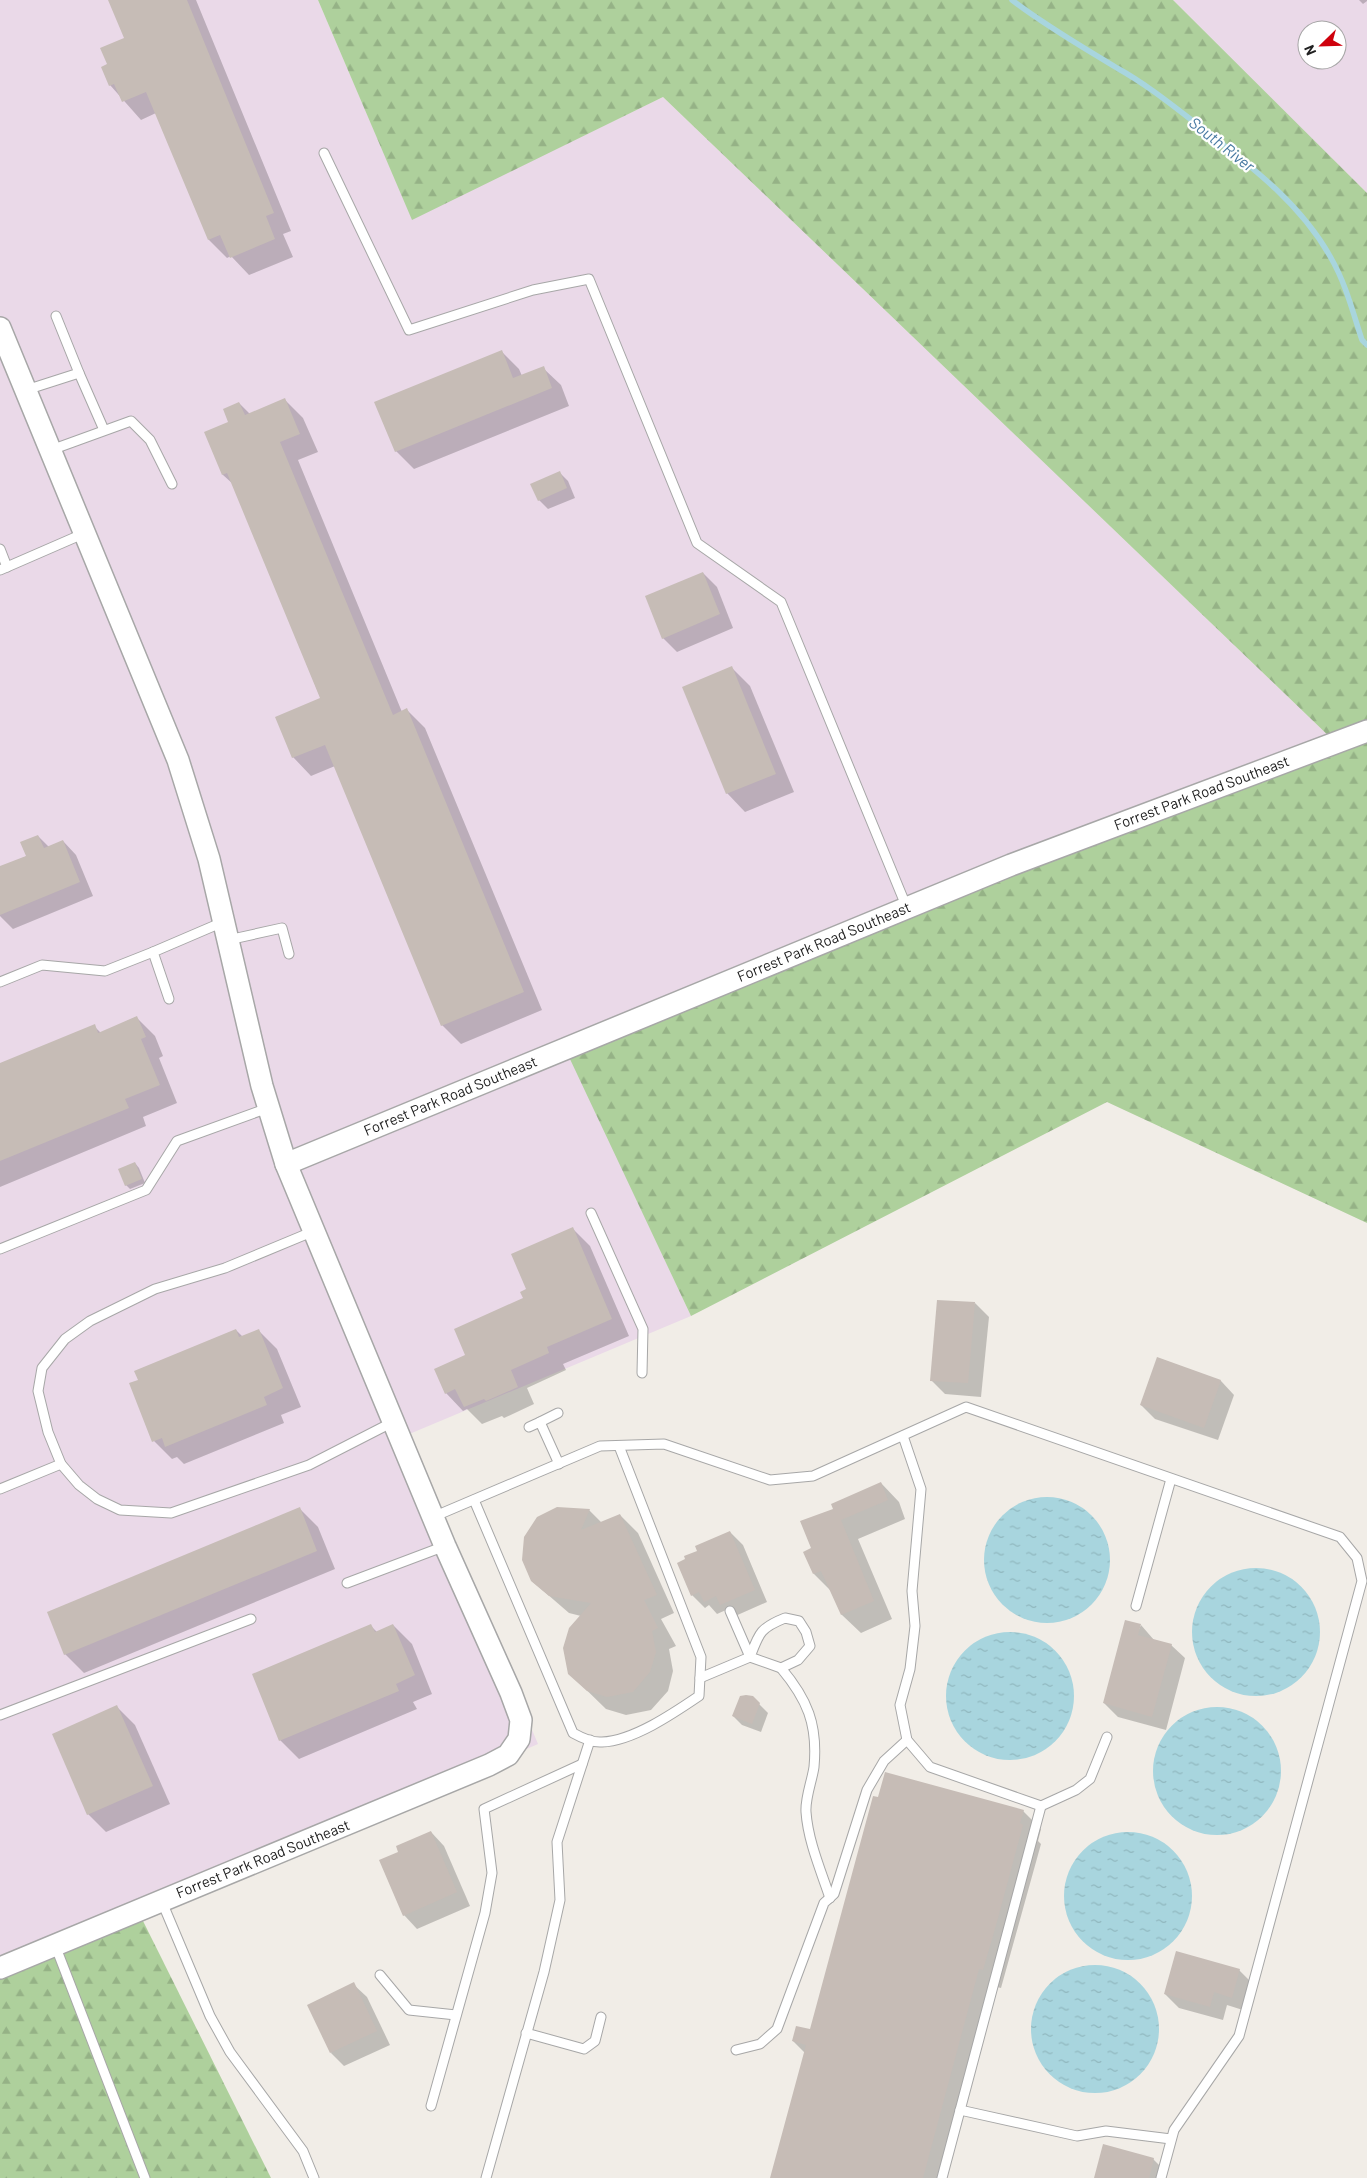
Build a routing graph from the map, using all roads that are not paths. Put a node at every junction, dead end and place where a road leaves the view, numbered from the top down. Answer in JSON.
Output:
{"nodes":[{"id":1,"x":324,"y":153,"type":"dead end"},
{"id":2,"x":56,"y":316,"type":"dead end"},
{"id":3,"x":0,"y":328,"type":"edge"},
{"id":4,"x":79,"y":373,"type":"junction"},
{"id":5,"x":26,"y":390,"type":"junction"},
{"id":6,"x":104,"y":430,"type":"junction"},
{"id":7,"x":50,"y":450,"type":"junction"},
{"id":8,"x":172,"y":484,"type":"dead end"},
{"id":9,"x":85,"y":533,"type":"junction"},
{"id":10,"x":0,"y":549,"type":"edge"},
{"id":11,"x":4,"y":568,"type":"edge"},
{"id":12,"x":1367,"y":731,"type":"edge"},
{"id":13,"x":907,"y":908,"type":"junction"},
{"id":14,"x":225,"y":931,"type":"junction"},
{"id":15,"x":153,"y":952,"type":"junction"},
{"id":16,"x":288,"y":954,"type":"dead end"},
{"id":17,"x":0,"y":982,"type":"edge"},
{"id":18,"x":169,"y":999,"type":"dead end"},
{"id":19,"x":269,"y":1108,"type":"junction"},
{"id":20,"x":286,"y":1164,"type":"junction"},
{"id":21,"x":591,"y":1213,"type":"dead end"},
{"id":22,"x":314,"y":1231,"type":"junction"},
{"id":23,"x":0,"y":1249,"type":"edge"},
{"id":24,"x":642,"y":1373,"type":"dead end"},
{"id":25,"x":558,"y":1413,"type":"dead end"},
{"id":26,"x":393,"y":1422,"type":"junction"},
{"id":27,"x":540,"y":1422,"type":"junction"},
{"id":28,"x":529,"y":1427,"type":"dead end"},
{"id":29,"x":903,"y":1436,"type":"junction"},
{"id":30,"x":619,"y":1446,"type":"junction"},
{"id":31,"x":61,"y":1464,"type":"junction"},
{"id":32,"x":559,"y":1464,"type":"junction"},
{"id":33,"x":1171,"y":1479,"type":"junction"},
{"id":34,"x":0,"y":1489,"type":"edge"},
{"id":35,"x":474,"y":1500,"type":"junction"},
{"id":36,"x":433,"y":1517,"type":"junction"},
{"id":37,"x":445,"y":1546,"type":"junction"},
{"id":38,"x":347,"y":1583,"type":"dead end"},
{"id":39,"x":1136,"y":1606,"type":"dead end"},
{"id":40,"x":730,"y":1611,"type":"dead end"},
{"id":41,"x":251,"y":1619,"type":"dead end"},
{"id":42,"x":750,"y":1657,"type":"junction"},
{"id":43,"x":781,"y":1668,"type":"junction"},
{"id":44,"x":700,"y":1678,"type":"junction"},
{"id":45,"x":0,"y":1714,"type":"edge"},
{"id":46,"x":1107,"y":1737,"type":"dead end"},
{"id":47,"x":590,"y":1740,"type":"junction"},
{"id":48,"x":907,"y":1740,"type":"junction"},
{"id":49,"x":582,"y":1764,"type":"junction"},
{"id":50,"x":1041,"y":1806,"type":"junction"},
{"id":51,"x":830,"y":1898,"type":"junction"},
{"id":52,"x":161,"y":1901,"type":"junction"},
{"id":53,"x":55,"y":1945,"type":"junction"},
{"id":54,"x":0,"y":1968,"type":"edge"},
{"id":55,"x":380,"y":1975,"type":"dead end"},
{"id":56,"x":456,"y":2015,"type":"junction"},
{"id":57,"x":601,"y":2017,"type":"dead end"},
{"id":58,"x":526,"y":2033,"type":"junction"},
{"id":59,"x":736,"y":2050,"type":"dead end"},
{"id":60,"x":431,"y":2106,"type":"dead end"},
{"id":61,"x":960,"y":2110,"type":"junction"},
{"id":62,"x":1172,"y":2139,"type":"junction"},
{"id":63,"x":145,"y":2178,"type":"edge"},
{"id":64,"x":314,"y":2178,"type":"edge"},
{"id":65,"x":486,"y":2178,"type":"edge"},
{"id":66,"x":942,"y":2178,"type":"edge"},
{"id":67,"x":1161,"y":2178,"type":"edge"}],
"edges":[{"from":1,"to":13,"type":"lane"},
{"from":2,"to":4,"type":"lane"},
{"from":3,"to":5,"type":"street"},
{"from":4,"to":5,"type":"lane"},
{"from":4,"to":6,"type":"lane"},
{"from":5,"to":7,"type":"street"},
{"from":6,"to":7,"type":"lane"},
{"from":6,"to":8,"type":"lane"},
{"from":7,"to":9,"type":"street"},
{"from":9,"to":11,"type":"lane"},
{"from":9,"to":14,"type":"street"},
{"from":10,"to":11,"type":"lane"},
{"from":12,"to":13,"type":"street","name":"Forrest Park Road Southeast"},
{"from":13,"to":20,"type":"street","name":"Forrest Park Road Southeast"},
{"from":14,"to":15,"type":"lane"},
{"from":14,"to":16,"type":"lane"},
{"from":14,"to":19,"type":"street"},
{"from":15,"to":17,"type":"lane"},
{"from":15,"to":18,"type":"lane"},
{"from":19,"to":20,"type":"street"},
{"from":19,"to":23,"type":"lane"},
{"from":20,"to":22,"type":"street"},
{"from":21,"to":24,"type":"lane"},
{"from":22,"to":26,"type":"street"},
{"from":22,"to":31,"type":"lane"},
{"from":25,"to":27,"type":"lane"},
{"from":26,"to":31,"type":"lane"},
{"from":26,"to":36,"type":"street"},
{"from":27,"to":28,"type":"lane"},
{"from":27,"to":32,"type":"lane"},
{"from":29,"to":30,"type":"lane"},
{"from":29,"to":33,"type":"lane"},
{"from":29,"to":48,"type":"lane"},
{"from":30,"to":32,"type":"lane"},
{"from":30,"to":44,"type":"lane"},
{"from":31,"to":34,"type":"lane"},
{"from":32,"to":35,"type":"lane"},
{"from":33,"to":39,"type":"lane"},
{"from":33,"to":62,"type":"lane"},
{"from":35,"to":36,"type":"lane"},
{"from":35,"to":47,"type":"lane"},
{"from":36,"to":37,"type":"street"},
{"from":37,"to":38,"type":"lane"},
{"from":37,"to":52,"type":"street","name":"Forrest Park Road Southeast"},
{"from":40,"to":42,"type":"lane"},
{"from":41,"to":45,"type":"lane"},
{"from":42,"to":43,"type":"lane"},
{"from":42,"to":43,"type":"lane"},
{"from":42,"to":44,"type":"lane"},
{"from":43,"to":51,"type":"lane"},
{"from":44,"to":47,"type":"lane"},
{"from":46,"to":50,"type":"lane"},
{"from":47,"to":49,"type":"lane"},
{"from":48,"to":50,"type":"lane"},
{"from":48,"to":51,"type":"lane"},
{"from":49,"to":56,"type":"lane"},
{"from":49,"to":58,"type":"lane"},
{"from":50,"to":61,"type":"lane"},
{"from":51,"to":59,"type":"lane"},
{"from":52,"to":53,"type":"street","name":"Forrest Park Road Southeast"},
{"from":52,"to":64,"type":"lane"},
{"from":53,"to":54,"type":"street","name":"Forrest Park Road Southeast"},
{"from":53,"to":63,"type":"lane"},
{"from":55,"to":56,"type":"lane"},
{"from":56,"to":60,"type":"lane"},
{"from":57,"to":58,"type":"lane"},
{"from":58,"to":65,"type":"lane"},
{"from":61,"to":62,"type":"lane"},
{"from":61,"to":66,"type":"lane"},
{"from":62,"to":67,"type":"lane"}]}
